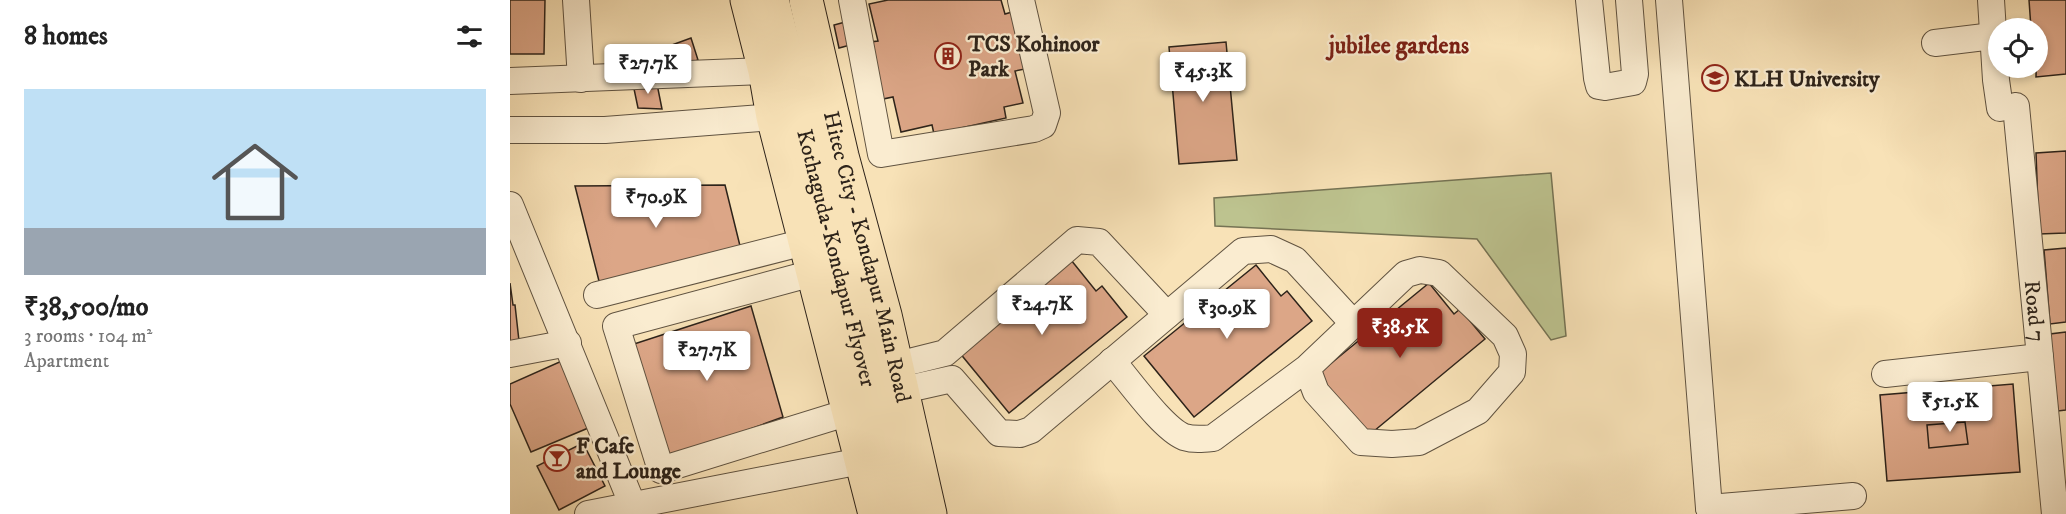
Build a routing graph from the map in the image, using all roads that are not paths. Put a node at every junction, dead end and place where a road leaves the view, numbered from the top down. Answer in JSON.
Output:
{"nodes":[{"id":1,"x":576,"y":0,"type":"edge"},
{"id":2,"x":747,"y":0,"type":"edge"},
{"id":3,"x":772,"y":0,"type":"edge"},
{"id":4,"x":806,"y":0,"type":"edge"},
{"id":5,"x":852,"y":0,"type":"edge"},
{"id":6,"x":1021,"y":0,"type":"edge"},
{"id":7,"x":1589,"y":0,"type":"edge"},
{"id":8,"x":1629,"y":0,"type":"edge"},
{"id":9,"x":1669,"y":0,"type":"edge"},
{"id":10,"x":1991,"y":0,"type":"edge"},
{"id":11,"x":1992,"y":18,"type":"edge"},
{"id":12,"x":1988,"y":37,"type":"edge"},
{"id":13,"x":1935,"y":43,"type":"dead end"},
{"id":14,"x":765,"y":71,"type":"junction"},
{"id":15,"x":2002,"y":78,"type":"edge"},
{"id":16,"x":581,"y":79,"type":"junction"},
{"id":17,"x":510,"y":81,"type":"edge"},
{"id":18,"x":773,"y":117,"type":"junction"},
{"id":19,"x":510,"y":130,"type":"edge"},
{"id":20,"x":881,"y":154,"type":"junction"},
{"id":21,"x":842,"y":156,"type":"junction"},
{"id":22,"x":510,"y":205,"type":"edge"},
{"id":23,"x":805,"y":242,"type":"junction"},
{"id":24,"x":813,"y":273,"type":"junction"},
{"id":25,"x":597,"y":295,"type":"dead end"},
{"id":26,"x":1167,"y":315,"type":"junction"},
{"id":27,"x":1353,"y":323,"type":"junction"},
{"id":28,"x":568,"y":343,"type":"junction"},
{"id":29,"x":945,"y":353,"type":"junction"},
{"id":30,"x":510,"y":354,"type":"edge"},
{"id":31,"x":2040,"y":357,"type":"junction"},
{"id":32,"x":1112,"y":361,"type":"junction"},
{"id":33,"x":1307,"y":368,"type":"junction"},
{"id":34,"x":1885,"y":374,"type":"dead end"},
{"id":35,"x":908,"y":376,"type":"junction"},
{"id":36,"x":952,"y":379,"type":"junction"},
{"id":37,"x":834,"y":416,"type":"junction"},
{"id":38,"x":861,"y":461,"type":"junction"},
{"id":39,"x":1852,"y":496,"type":"dead end"},
{"id":40,"x":633,"y":506,"type":"junction"},
{"id":41,"x":1711,"y":511,"type":"edge"},
{"id":42,"x":588,"y":514,"type":"edge"},
{"id":43,"x":875,"y":514,"type":"edge"},
{"id":44,"x":902,"y":514,"type":"edge"},
{"id":45,"x":930,"y":514,"type":"edge"},
{"id":46,"x":2055,"y":514,"type":"edge"}],
"edges":[{"from":1,"to":16,"type":"street"},
{"from":2,"to":14,"type":"main road"},
{"from":3,"to":44,"type":"main road","name":"Kothaguda-Kondapur Flyover"},
{"from":4,"to":21,"type":"main road","name":"Hitec City - Kondapur Main Road"},
{"from":5,"to":20,"type":"street"},
{"from":6,"to":20,"type":"street"},
{"from":7,"to":8,"type":"street"},
{"from":9,"to":41,"type":"street"},
{"from":10,"to":11,"type":"street","name":"Road 7"},
{"from":12,"to":13,"type":"street"},
{"from":14,"to":16,"type":"street"},
{"from":14,"to":18,"type":"main road"},
{"from":15,"to":31,"type":"street","name":"Road 7"},
{"from":16,"to":17,"type":"street"},
{"from":18,"to":19,"type":"street"},
{"from":18,"to":23,"type":"main road"},
{"from":20,"to":21,"type":"street"},
{"from":21,"to":35,"type":"main road","name":"Hitec City - Kondapur Main Road"},
{"from":22,"to":28,"type":"street"},
{"from":23,"to":24,"type":"main road"},
{"from":23,"to":25,"type":"street"},
{"from":24,"to":37,"type":"main road"},
{"from":24,"to":37,"type":"street"},
{"from":26,"to":27,"type":"street"},
{"from":26,"to":29,"type":"street"},
{"from":26,"to":32,"type":"street"},
{"from":27,"to":33,"type":"street"},
{"from":27,"to":33,"type":"street"},
{"from":28,"to":30,"type":"street"},
{"from":28,"to":40,"type":"street"},
{"from":29,"to":35,"type":"street"},
{"from":29,"to":36,"type":"street"},
{"from":31,"to":34,"type":"street"},
{"from":31,"to":46,"type":"street","name":"Road 7"},
{"from":32,"to":33,"type":"street"},
{"from":32,"to":36,"type":"street"},
{"from":35,"to":36,"type":"street"},
{"from":35,"to":45,"type":"main road","name":"Hitec City - Kondapur Main Road"},
{"from":37,"to":38,"type":"main road"},
{"from":38,"to":40,"type":"street"},
{"from":38,"to":43,"type":"main road"},
{"from":39,"to":41,"type":"street"},
{"from":40,"to":42,"type":"street"}]}
